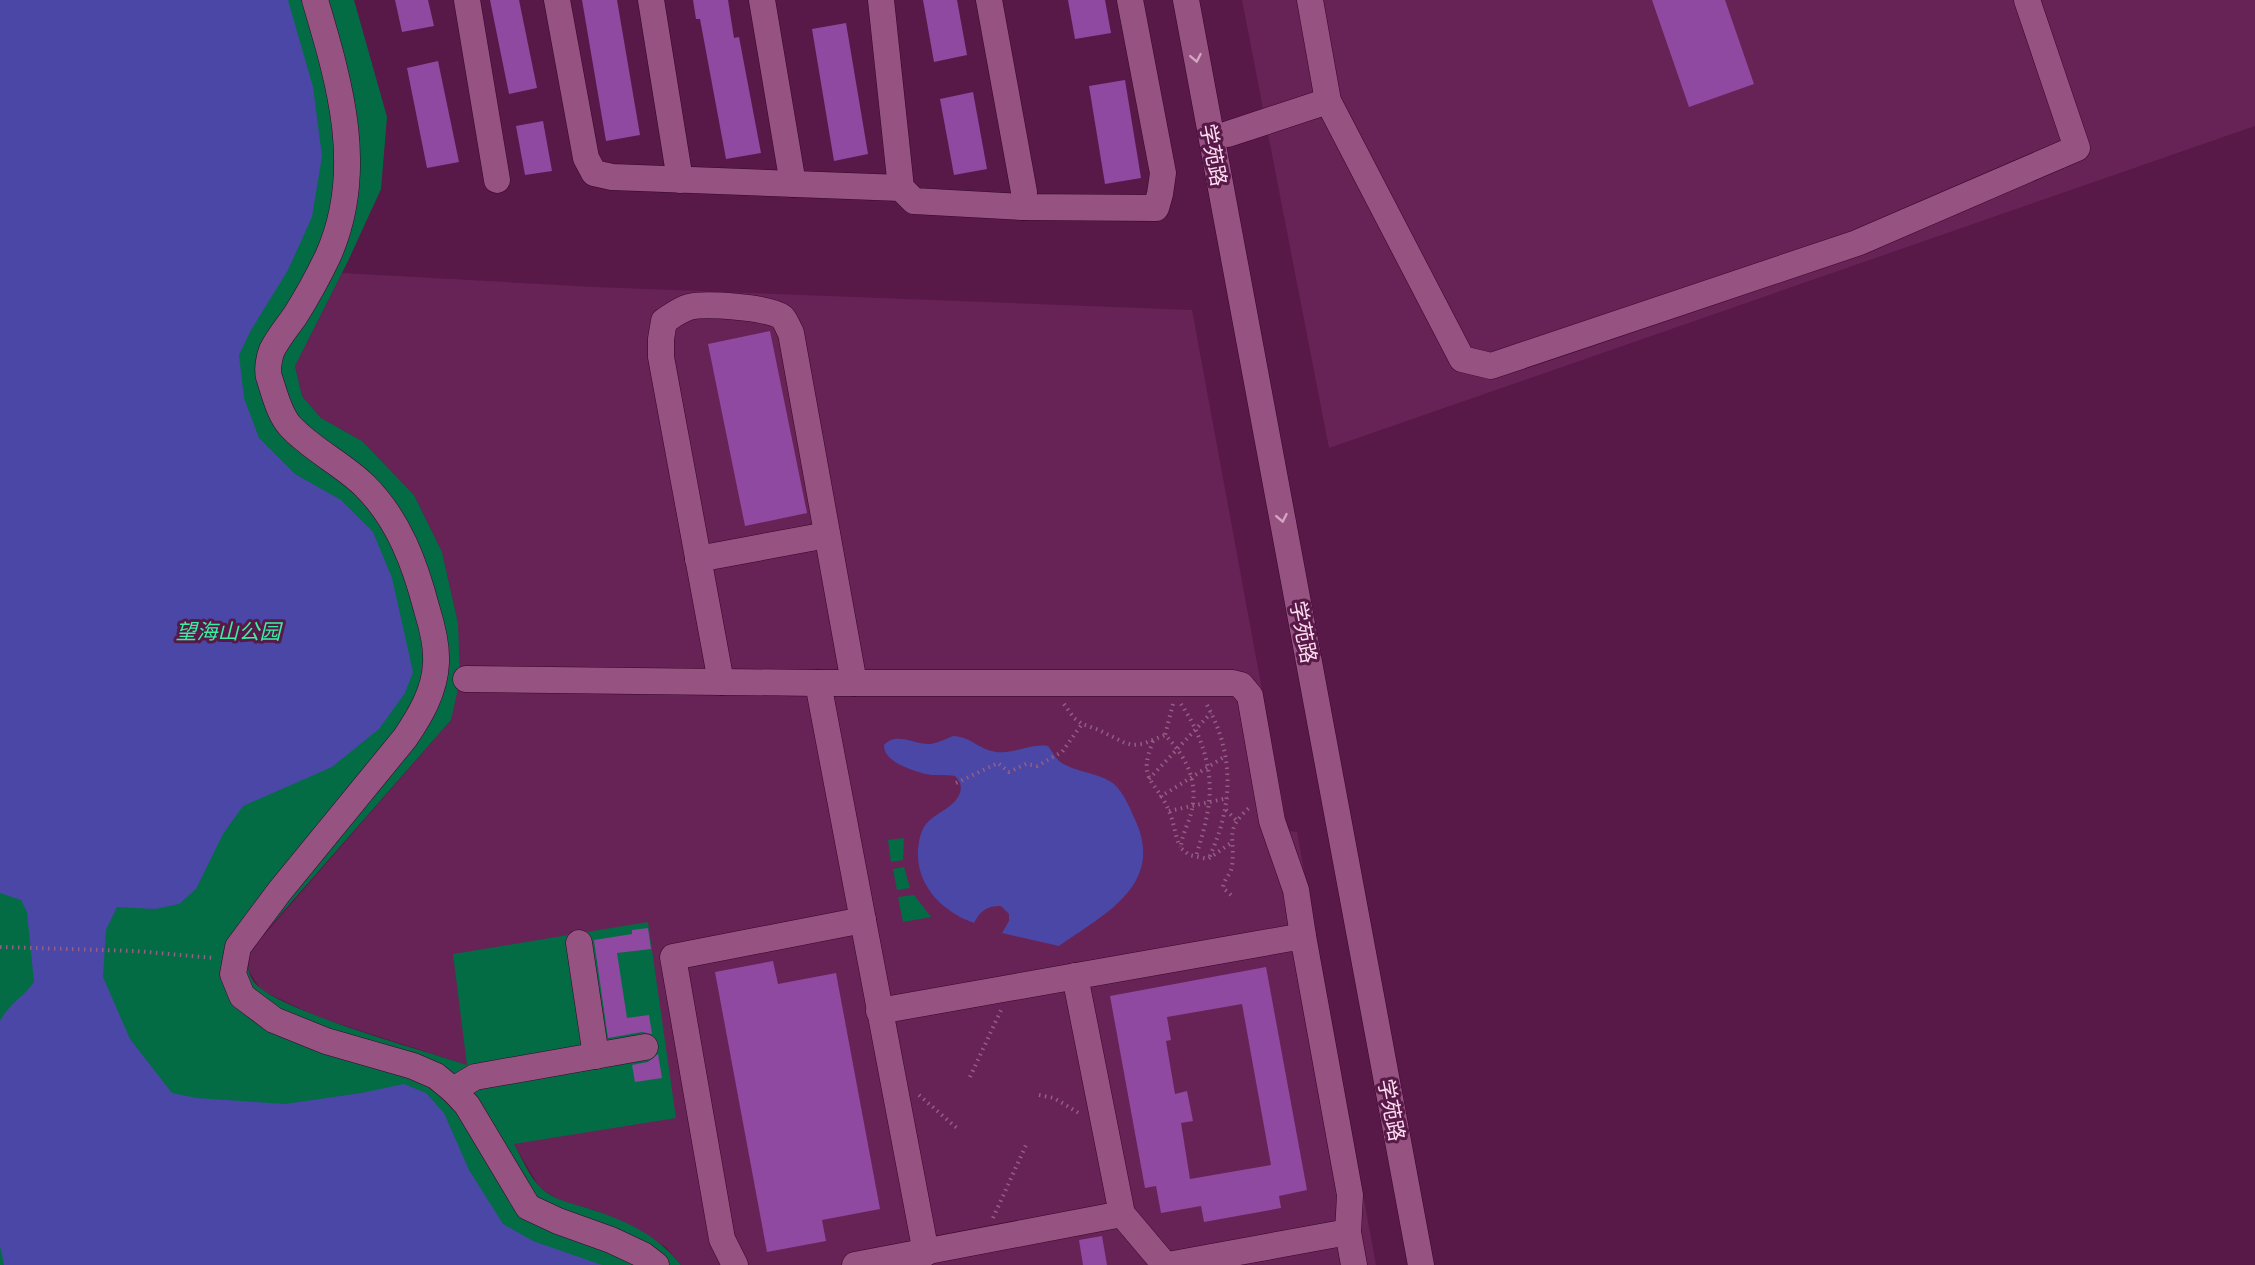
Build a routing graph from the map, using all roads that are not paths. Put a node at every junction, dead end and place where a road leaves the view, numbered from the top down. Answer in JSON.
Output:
{"nodes":[{"id":1,"x":315,"y":0,"type":"edge"},
{"id":2,"x":467,"y":0,"type":"edge"},
{"id":3,"x":557,"y":0,"type":"edge"},
{"id":4,"x":651,"y":0,"type":"edge"},
{"id":5,"x":762,"y":0,"type":"edge"},
{"id":6,"x":881,"y":0,"type":"edge"},
{"id":7,"x":989,"y":0,"type":"edge"},
{"id":8,"x":1130,"y":0,"type":"edge"},
{"id":9,"x":1186,"y":0,"type":"edge"},
{"id":10,"x":1204,"y":0,"type":"edge"},
{"id":11,"x":1310,"y":0,"type":"edge"},
{"id":12,"x":2027,"y":0,"type":"edge"},
{"id":13,"x":1328,"y":101,"type":"junction"},
{"id":14,"x":1228,"y":134,"type":"junction"},
{"id":15,"x":497,"y":180,"type":"dead end"},
{"id":16,"x":680,"y":180,"type":"junction"},
{"id":17,"x":793,"y":184,"type":"junction"},
{"id":18,"x":901,"y":188,"type":"junction"},
{"id":19,"x":1023,"y":207,"type":"junction"},
{"id":20,"x":827,"y":535,"type":"junction"},
{"id":21,"x":698,"y":559,"type":"junction"},
{"id":22,"x":466,"y":679,"type":"dead end"},
{"id":23,"x":721,"y":682,"type":"junction"},
{"id":24,"x":818,"y":682,"type":"junction"},
{"id":25,"x":854,"y":682,"type":"junction"},
{"id":26,"x":863,"y":920,"type":"junction"},
{"id":27,"x":1303,"y":936,"type":"junction"},
{"id":28,"x":579,"y":943,"type":"dead end"},
{"id":29,"x":1075,"y":976,"type":"junction"},
{"id":30,"x":879,"y":1011,"type":"junction"},
{"id":31,"x":645,"y":1047,"type":"dead end"},
{"id":32,"x":596,"y":1056,"type":"junction"},
{"id":33,"x":453,"y":1090,"type":"junction"},
{"id":34,"x":1122,"y":1214,"type":"junction"},
{"id":35,"x":1348,"y":1232,"type":"junction"},
{"id":36,"x":926,"y":1253,"type":"junction"},
{"id":37,"x":656,"y":1265,"type":"edge"},
{"id":38,"x":735,"y":1265,"type":"edge"},
{"id":39,"x":855,"y":1265,"type":"edge"},
{"id":40,"x":1166,"y":1265,"type":"edge"},
{"id":41,"x":1354,"y":1265,"type":"edge"},
{"id":42,"x":1421,"y":1265,"type":"edge"},
{"id":43,"x":1436,"y":1265,"type":"edge"}],
"edges":[{"from":1,"to":33,"type":"street"},
{"from":2,"to":15,"type":"street"},
{"from":3,"to":16,"type":"street"},
{"from":4,"to":16,"type":"street"},
{"from":5,"to":17,"type":"street"},
{"from":6,"to":18,"type":"street"},
{"from":7,"to":19,"type":"street"},
{"from":8,"to":19,"type":"street"},
{"from":9,"to":42,"type":"street","name":"学苑路","one_way":true},
{"from":10,"to":14,"type":"street","name":"学苑路"},
{"from":11,"to":13,"type":"street"},
{"from":12,"to":13,"type":"street"},
{"from":13,"to":14,"type":"street"},
{"from":14,"to":43,"type":"street","name":"学苑路"},
{"from":16,"to":17,"type":"street"},
{"from":17,"to":18,"type":"street"},
{"from":18,"to":19,"type":"street"},
{"from":20,"to":21,"type":"street"},
{"from":20,"to":21,"type":"street"},
{"from":20,"to":25,"type":"street"},
{"from":21,"to":23,"type":"street"},
{"from":22,"to":23,"type":"street"},
{"from":23,"to":24,"type":"street"},
{"from":24,"to":25,"type":"street"},
{"from":24,"to":26,"type":"street"},
{"from":25,"to":27,"type":"street"},
{"from":26,"to":30,"type":"street"},
{"from":26,"to":38,"type":"street"},
{"from":27,"to":29,"type":"street"},
{"from":27,"to":35,"type":"street"},
{"from":28,"to":32,"type":"street"},
{"from":29,"to":30,"type":"street"},
{"from":29,"to":34,"type":"street"},
{"from":30,"to":36,"type":"street"},
{"from":31,"to":32,"type":"street"},
{"from":32,"to":33,"type":"street"},
{"from":33,"to":37,"type":"street"},
{"from":34,"to":36,"type":"street"},
{"from":34,"to":40,"type":"street"},
{"from":35,"to":40,"type":"street"},
{"from":35,"to":41,"type":"street"},
{"from":36,"to":39,"type":"street"}]}
